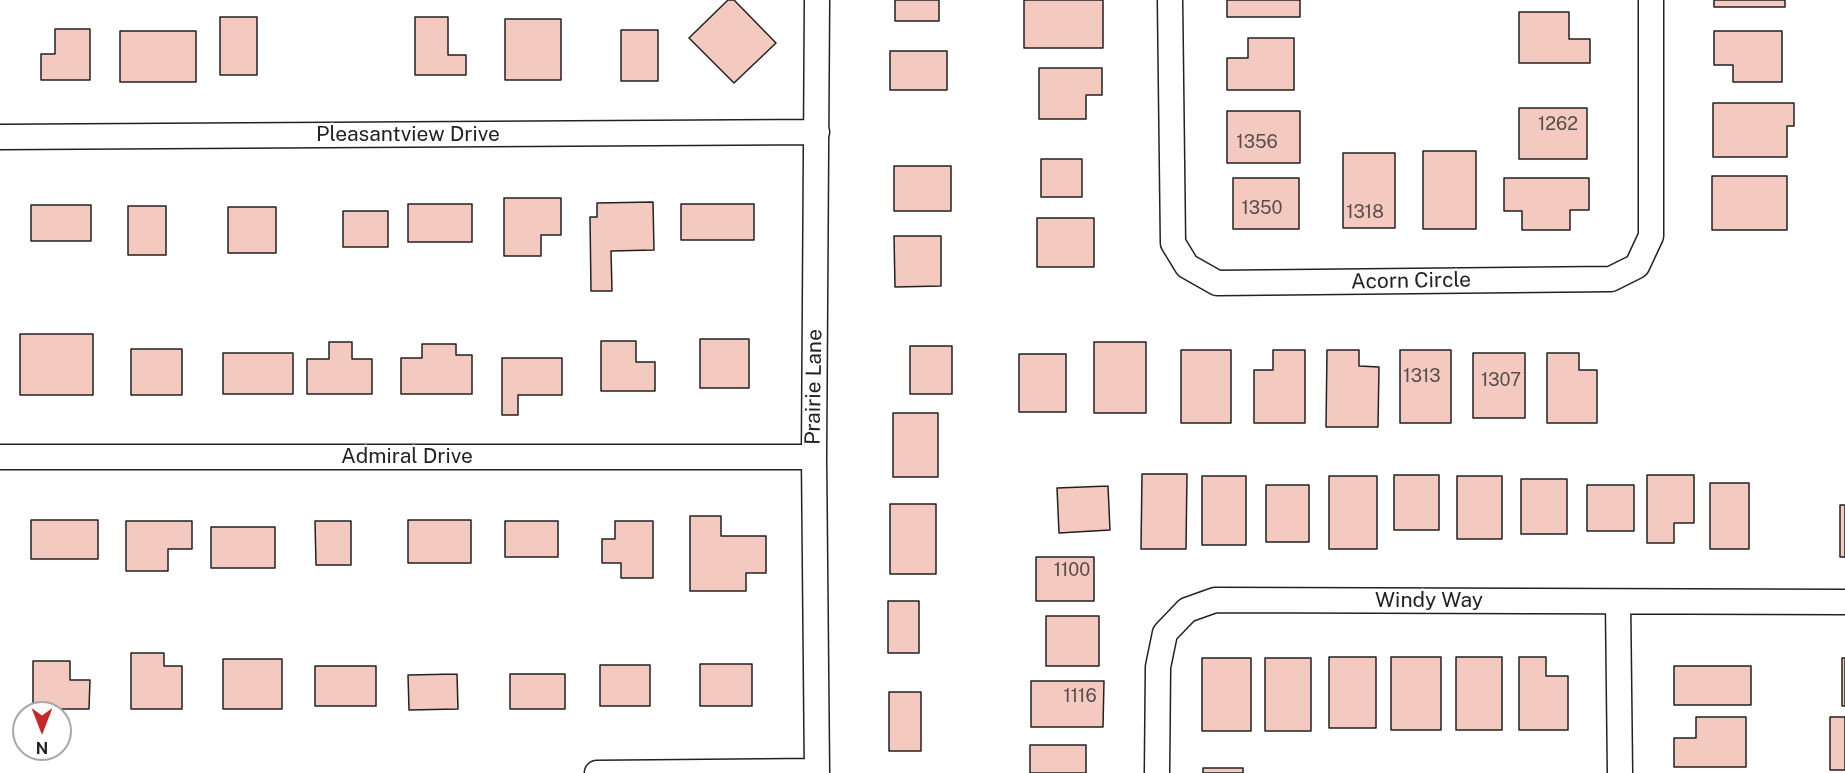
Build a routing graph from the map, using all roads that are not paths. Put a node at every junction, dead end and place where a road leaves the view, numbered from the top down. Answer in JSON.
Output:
{"nodes":[{"id":1,"x":817,"y":0,"type":"edge"},
{"id":2,"x":1170,"y":0,"type":"edge"},
{"id":3,"x":1651,"y":0,"type":"edge"},
{"id":4,"x":817,"y":132,"type":"junction"},
{"id":5,"x":0,"y":137,"type":"edge"},
{"id":6,"x":0,"y":457,"type":"edge"},
{"id":7,"x":814,"y":457,"type":"junction"},
{"id":8,"x":1618,"y":602,"type":"junction"},
{"id":9,"x":1845,"y":602,"type":"edge"},
{"id":10,"x":817,"y":772,"type":"edge"},
{"id":11,"x":597,"y":773,"type":"edge"},
{"id":12,"x":1157,"y":773,"type":"edge"},
{"id":13,"x":1620,"y":773,"type":"edge"}],
"edges":[{"from":1,"to":4,"type":"street","name":"Prairie Lane"},
{"from":2,"to":3,"type":"street","name":"Acorn Circle"},
{"from":4,"to":5,"type":"street","name":"Pleasantview Drive"},
{"from":4,"to":7,"type":"street","name":"Prairie Lane"},
{"from":6,"to":7,"type":"street","name":"Admiral Drive"},
{"from":7,"to":10,"type":"street","name":"Prairie Lane"},
{"from":8,"to":9,"type":"street","name":"Windy Way"},
{"from":8,"to":12,"type":"street","name":"Windy Way"},
{"from":8,"to":13,"type":"street"},
{"from":10,"to":11,"type":"street"}]}
